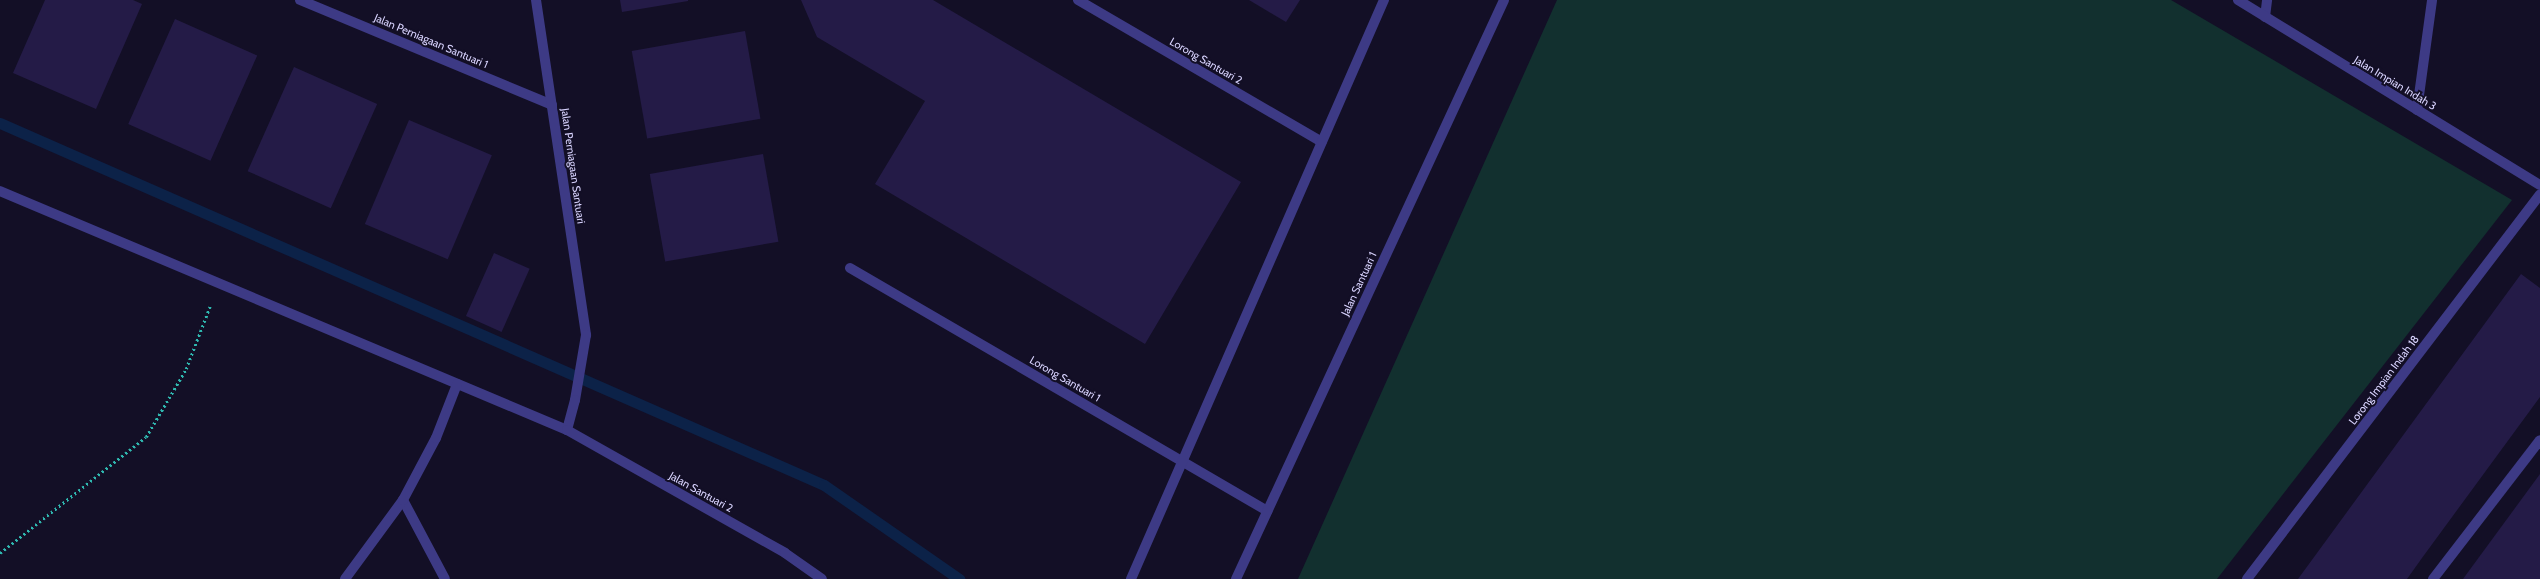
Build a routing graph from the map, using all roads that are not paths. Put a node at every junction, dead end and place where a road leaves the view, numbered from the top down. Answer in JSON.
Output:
{"nodes":[{"id":1,"x":300,"y":0,"type":"edge"},
{"id":2,"x":536,"y":0,"type":"edge"},
{"id":3,"x":1078,"y":0,"type":"edge"},
{"id":4,"x":1384,"y":0,"type":"edge"},
{"id":5,"x":1504,"y":0,"type":"edge"},
{"id":6,"x":2238,"y":0,"type":"edge"},
{"id":7,"x":2267,"y":0,"type":"edge"},
{"id":8,"x":2432,"y":0,"type":"edge"},
{"id":9,"x":2265,"y":17,"type":"junction"},
{"id":10,"x":552,"y":105,"type":"junction"},
{"id":11,"x":2417,"y":110,"type":"junction"},
{"id":12,"x":1322,"y":142,"type":"junction"},
{"id":13,"x":2540,"y":185,"type":"edge"},
{"id":14,"x":0,"y":191,"type":"edge"},
{"id":15,"x":2540,"y":195,"type":"edge"},
{"id":16,"x":850,"y":268,"type":"dead end"},
{"id":17,"x":457,"y":384,"type":"junction"},
{"id":18,"x":566,"y":430,"type":"junction"},
{"id":19,"x":2540,"y":440,"type":"edge"},
{"id":20,"x":1183,"y":461,"type":"junction"},
{"id":21,"x":403,"y":500,"type":"junction"},
{"id":22,"x":1267,"y":512,"type":"junction"},
{"id":23,"x":345,"y":579,"type":"edge"},
{"id":24,"x":445,"y":579,"type":"edge"},
{"id":25,"x":822,"y":579,"type":"edge"},
{"id":26,"x":1131,"y":579,"type":"edge"},
{"id":27,"x":1236,"y":579,"type":"edge"},
{"id":28,"x":2247,"y":579,"type":"edge"},
{"id":29,"x":2433,"y":579,"type":"edge"}],
"edges":[{"from":1,"to":10,"type":"street","name":"Jalan Perniagaan Santuari 1"},
{"from":2,"to":10,"type":"street","name":"Jalan Perniagaan Santuari"},
{"from":3,"to":12,"type":"street","name":"Lorong Santuari 2"},
{"from":4,"to":12,"type":"street"},
{"from":5,"to":22,"type":"street","name":"Jalan Santuari 1"},
{"from":6,"to":9,"type":"street","name":"Jalan Impian Indah 3"},
{"from":7,"to":9,"type":"street"},
{"from":8,"to":11,"type":"street"},
{"from":9,"to":11,"type":"street","name":"Jalan Impian Indah 3"},
{"from":10,"to":18,"type":"street","name":"Jalan Perniagaan Santuari"},
{"from":11,"to":13,"type":"street","name":"Jalan Impian Indah 3"},
{"from":12,"to":20,"type":"street"},
{"from":14,"to":17,"type":"street","name":"Jalan Santuari 2"},
{"from":15,"to":28,"type":"street","name":"Lorong Impian Indah 18"},
{"from":16,"to":20,"type":"street","name":"Lorong Santuari 1"},
{"from":17,"to":18,"type":"street","name":"Jalan Santuari 2"},
{"from":17,"to":21,"type":"street"},
{"from":18,"to":25,"type":"street","name":"Jalan Santuari 2"},
{"from":19,"to":29,"type":"street"},
{"from":20,"to":22,"type":"street","name":"Lorong Santuari 1"},
{"from":20,"to":26,"type":"street"},
{"from":21,"to":23,"type":"street"},
{"from":21,"to":24,"type":"street"},
{"from":22,"to":27,"type":"street","name":"Jalan Santuari 1"}]}
